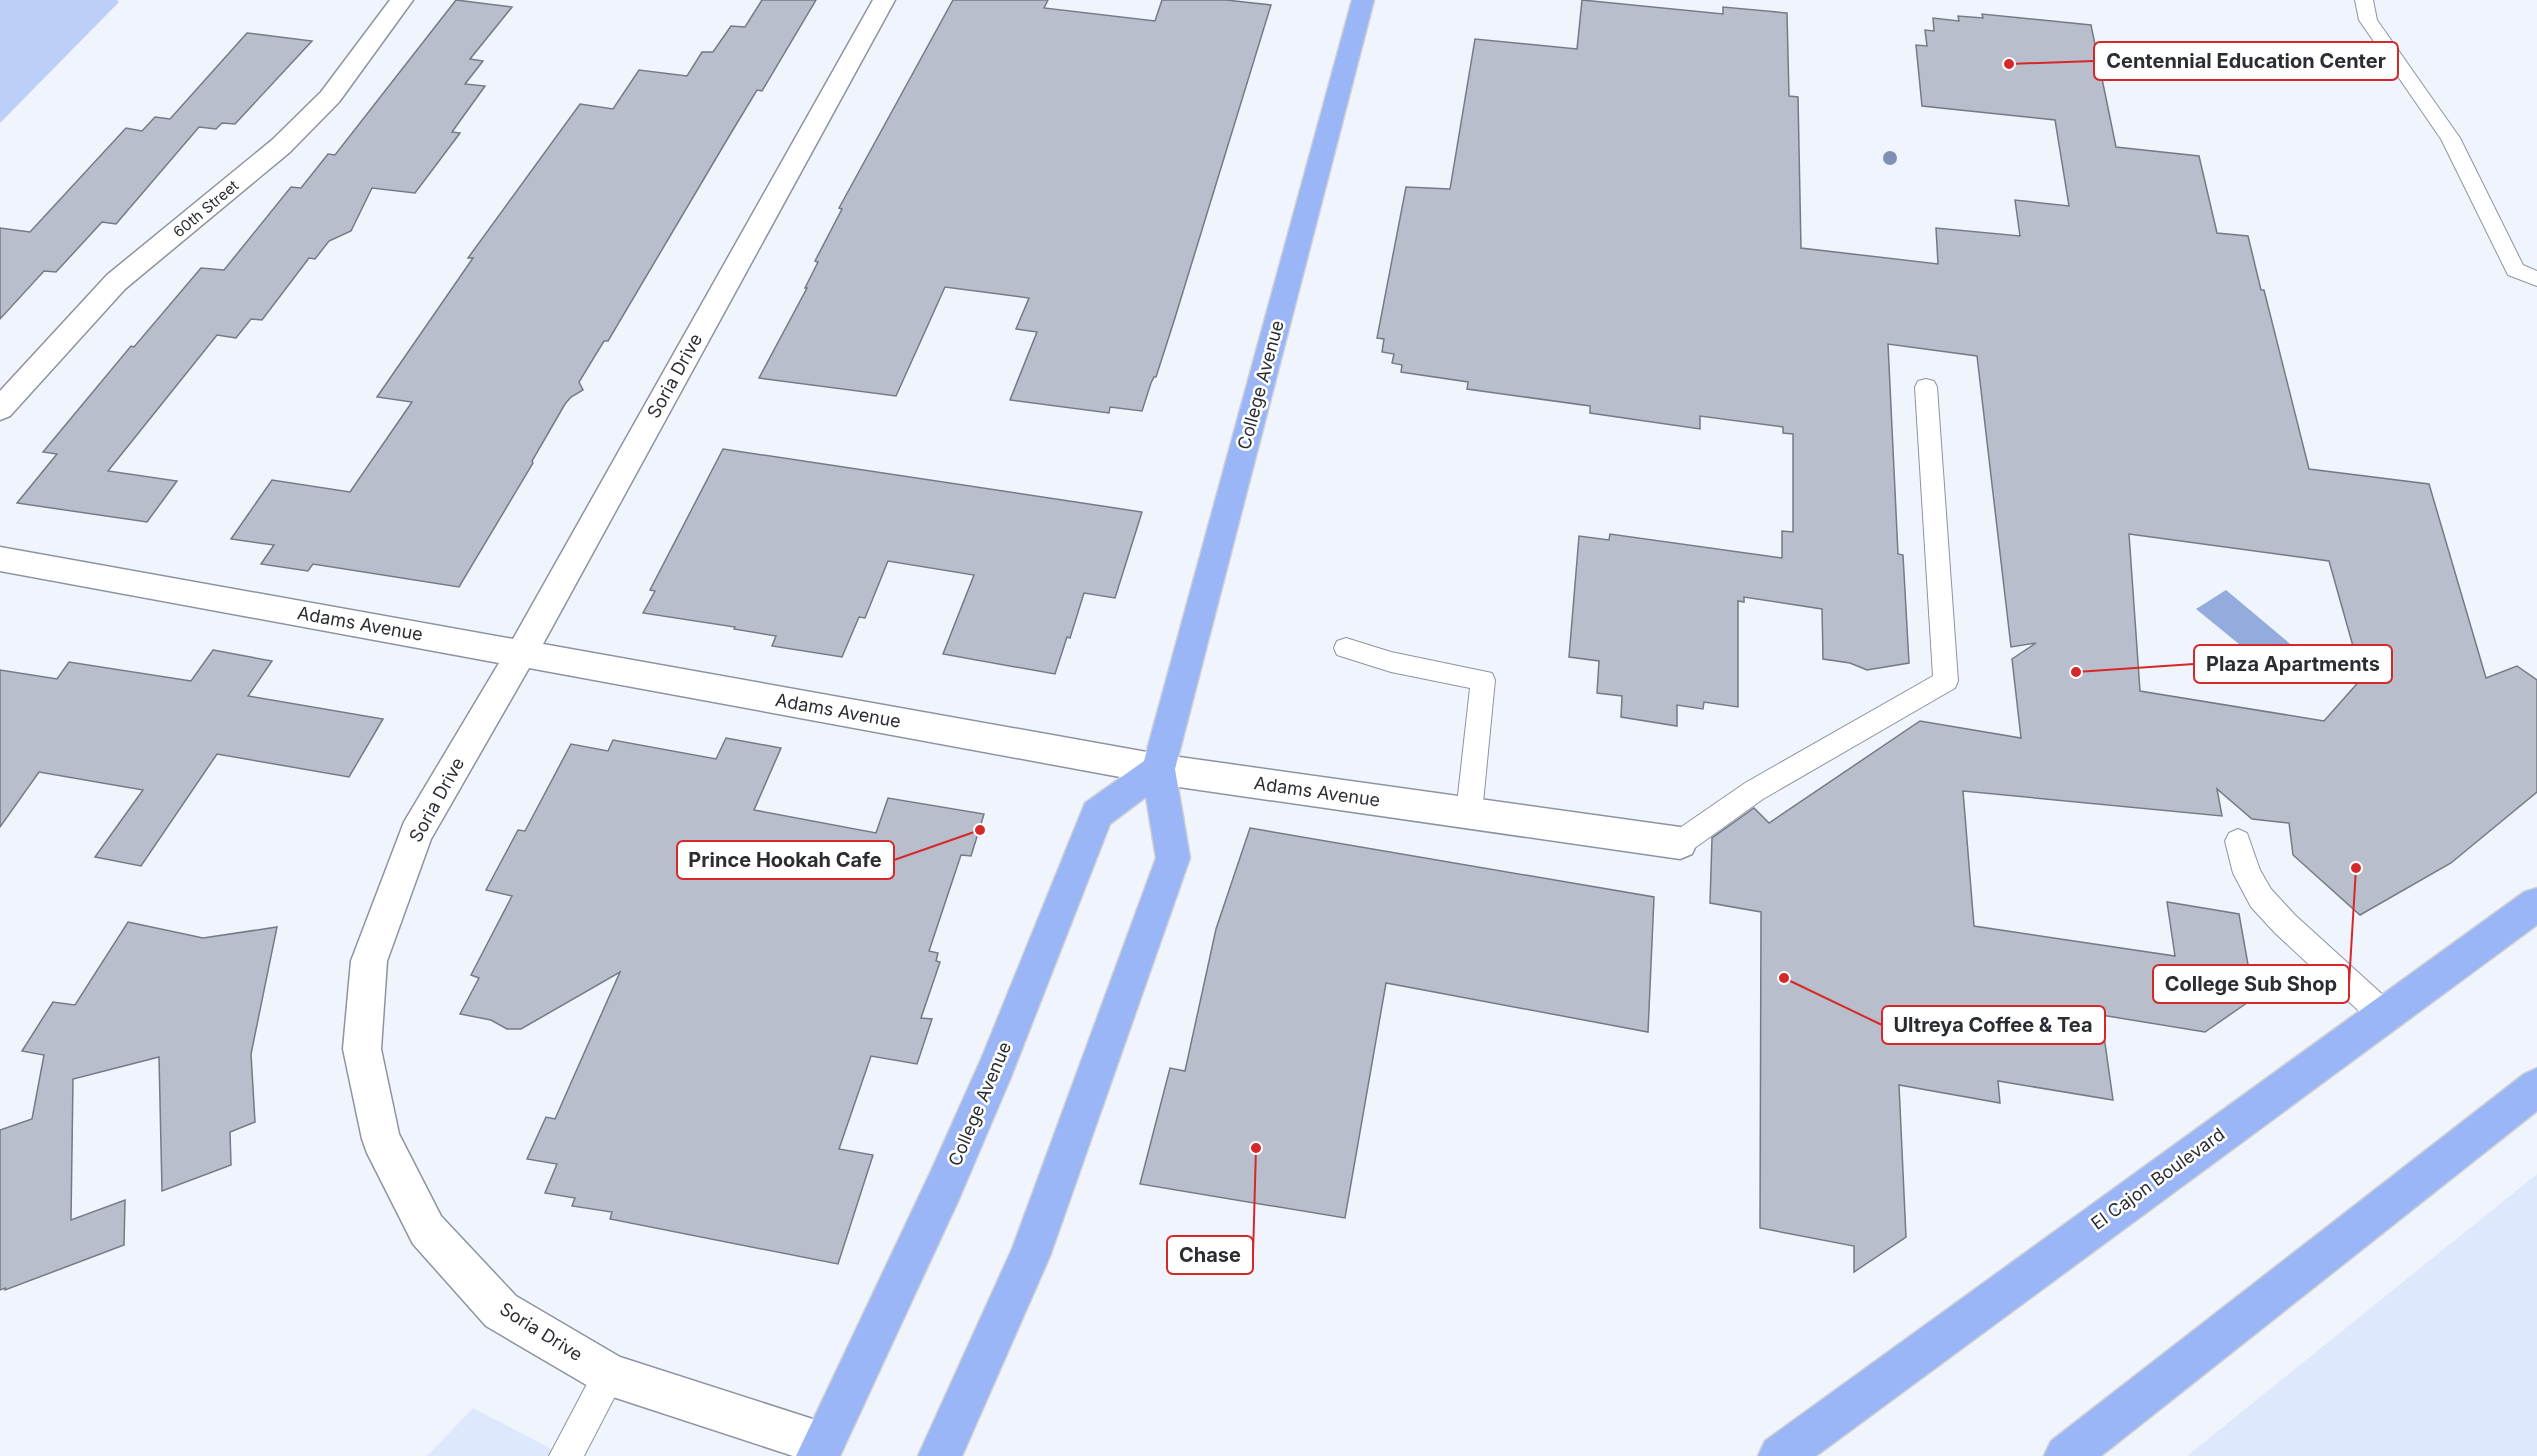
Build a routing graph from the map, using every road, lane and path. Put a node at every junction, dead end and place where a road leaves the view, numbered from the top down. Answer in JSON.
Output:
{"nodes":[{"id":1,"x":402,"y":0,"type":"edge"},
{"id":2,"x":884,"y":0,"type":"edge"},
{"id":3,"x":1363,"y":0,"type":"edge"},
{"id":4,"x":2364,"y":0,"type":"edge"},
{"id":5,"x":2537,"y":279,"type":"edge"},
{"id":6,"x":1926,"y":387,"type":"dead end"},
{"id":7,"x":0,"y":409,"type":"edge"},
{"id":8,"x":0,"y":559,"type":"edge"},
{"id":9,"x":1346,"y":648,"type":"dead end"},
{"id":10,"x":521,"y":654,"type":"junction"},
{"id":11,"x":1158,"y":769,"type":"junction"},
{"id":12,"x":1469,"y":813,"type":"junction"},
{"id":13,"x":2238,"y":842,"type":"dead end"},
{"id":14,"x":1680,"y":843,"type":"joint"},
{"id":15,"x":2537,"y":904,"type":"edge"},
{"id":16,"x":2384,"y":1015,"type":"junction"},
{"id":17,"x":2537,"y":1087,"type":"edge"},
{"id":18,"x":610,"y":1375,"type":"junction"},
{"id":19,"x":820,"y":1450,"type":"edge"},
{"id":20,"x":566,"y":1456,"type":"edge"},
{"id":21,"x":940,"y":1456,"type":"edge"},
{"id":22,"x":1780,"y":1456,"type":"edge"},
{"id":23,"x":2066,"y":1456,"type":"edge"}],
"edges":[{"from":1,"to":7,"type":"street","name":"60th Street"},
{"from":2,"to":10,"type":"street","name":"Soria Drive"},
{"from":3,"to":11,"type":"main road","name":"College Avenue"},
{"from":4,"to":5,"type":"lane"},
{"from":6,"to":14,"type":"lane"},
{"from":8,"to":10,"type":"street","name":"Adams Avenue"},
{"from":9,"to":12,"type":"lane"},
{"from":10,"to":11,"type":"street","name":"Adams Avenue"},
{"from":10,"to":18,"type":"street","name":"Soria Drive"},
{"from":11,"to":12,"type":"street","name":"Adams Avenue"},
{"from":11,"to":19,"type":"main road","name":"College Avenue"},
{"from":11,"to":21,"type":"main road","name":"College Avenue"},
{"from":12,"to":14,"type":"street","name":"Adams Avenue"},
{"from":13,"to":16,"type":"lane"},
{"from":15,"to":16,"type":"main road","name":"El Cajon Boulevard"},
{"from":16,"to":22,"type":"main road","name":"El Cajon Boulevard"},
{"from":17,"to":23,"type":"main road"},
{"from":18,"to":19,"type":"street","name":"Soria Drive"},
{"from":18,"to":20,"type":"lane"}]}
